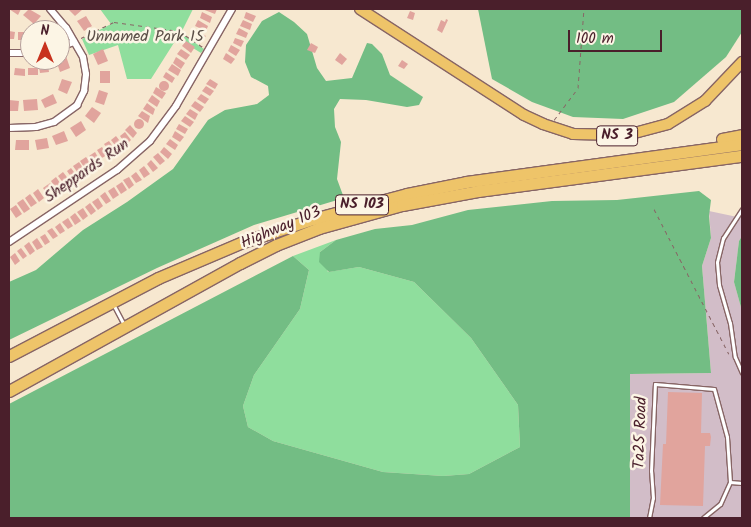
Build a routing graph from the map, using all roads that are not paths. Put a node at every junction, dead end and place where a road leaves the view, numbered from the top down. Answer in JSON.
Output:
{"nodes":[{"id":1,"x":50,"y":9,"type":"edge"},
{"id":2,"x":232,"y":9,"type":"edge"},
{"id":3,"x":360,"y":9,"type":"edge"},
{"id":4,"x":74,"y":42,"type":"junction"},
{"id":5,"x":70,"y":43,"type":"edge"},
{"id":6,"x":742,"y":62,"type":"edge"},
{"id":7,"x":9,"y":128,"type":"edge"},
{"id":8,"x":742,"y":136,"type":"edge"},
{"id":9,"x":742,"y":144,"type":"edge"},
{"id":10,"x":742,"y":156,"type":"edge"},
{"id":11,"x":535,"y":172,"type":"junction"},
{"id":12,"x":742,"y":209,"type":"edge"},
{"id":13,"x":9,"y":242,"type":"edge"},
{"id":14,"x":112,"y":301,"type":"junction"},
{"id":15,"x":124,"y":327,"type":"junction"},
{"id":16,"x":9,"y":356,"type":"edge"},
{"id":17,"x":742,"y":373,"type":"edge"},
{"id":18,"x":9,"y":391,"type":"edge"},
{"id":19,"x":742,"y":477,"type":"edge"},
{"id":20,"x":730,"y":482,"type":"junction"},
{"id":21,"x":741,"y":482,"type":"edge"},
{"id":22,"x":648,"y":518,"type":"edge"},
{"id":23,"x":704,"y":518,"type":"edge"}],
"edges":[{"from":1,"to":4,"type":"street"},
{"from":2,"to":13,"type":"street","name":"Sheppards Run"},
{"from":3,"to":6,"type":"main road","number":"NS 3"},
{"from":4,"to":5,"type":"street"},
{"from":4,"to":7,"type":"street"},
{"from":8,"to":11,"type":"highway"},
{"from":9,"to":11,"type":"highway","name":"Highway 103","number":"NS 103"},
{"from":10,"to":15,"type":"highway","name":"Highway 103","number":"NS 103"},
{"from":11,"to":14,"type":"highway","name":"Highway 103","number":"NS 103"},
{"from":12,"to":17,"type":"lane"},
{"from":14,"to":15,"type":"lane"},
{"from":14,"to":16,"type":"highway","name":"Highway 103","number":"NS 103"},
{"from":15,"to":18,"type":"highway","name":"Highway 103","number":"NS 103"},
{"from":19,"to":21,"type":"lane"},
{"from":20,"to":21,"type":"lane"},
{"from":20,"to":22,"type":"lane","name":"Ta25 Road"},
{"from":20,"to":23,"type":"lane","name":"Ta25 Road"}]}
